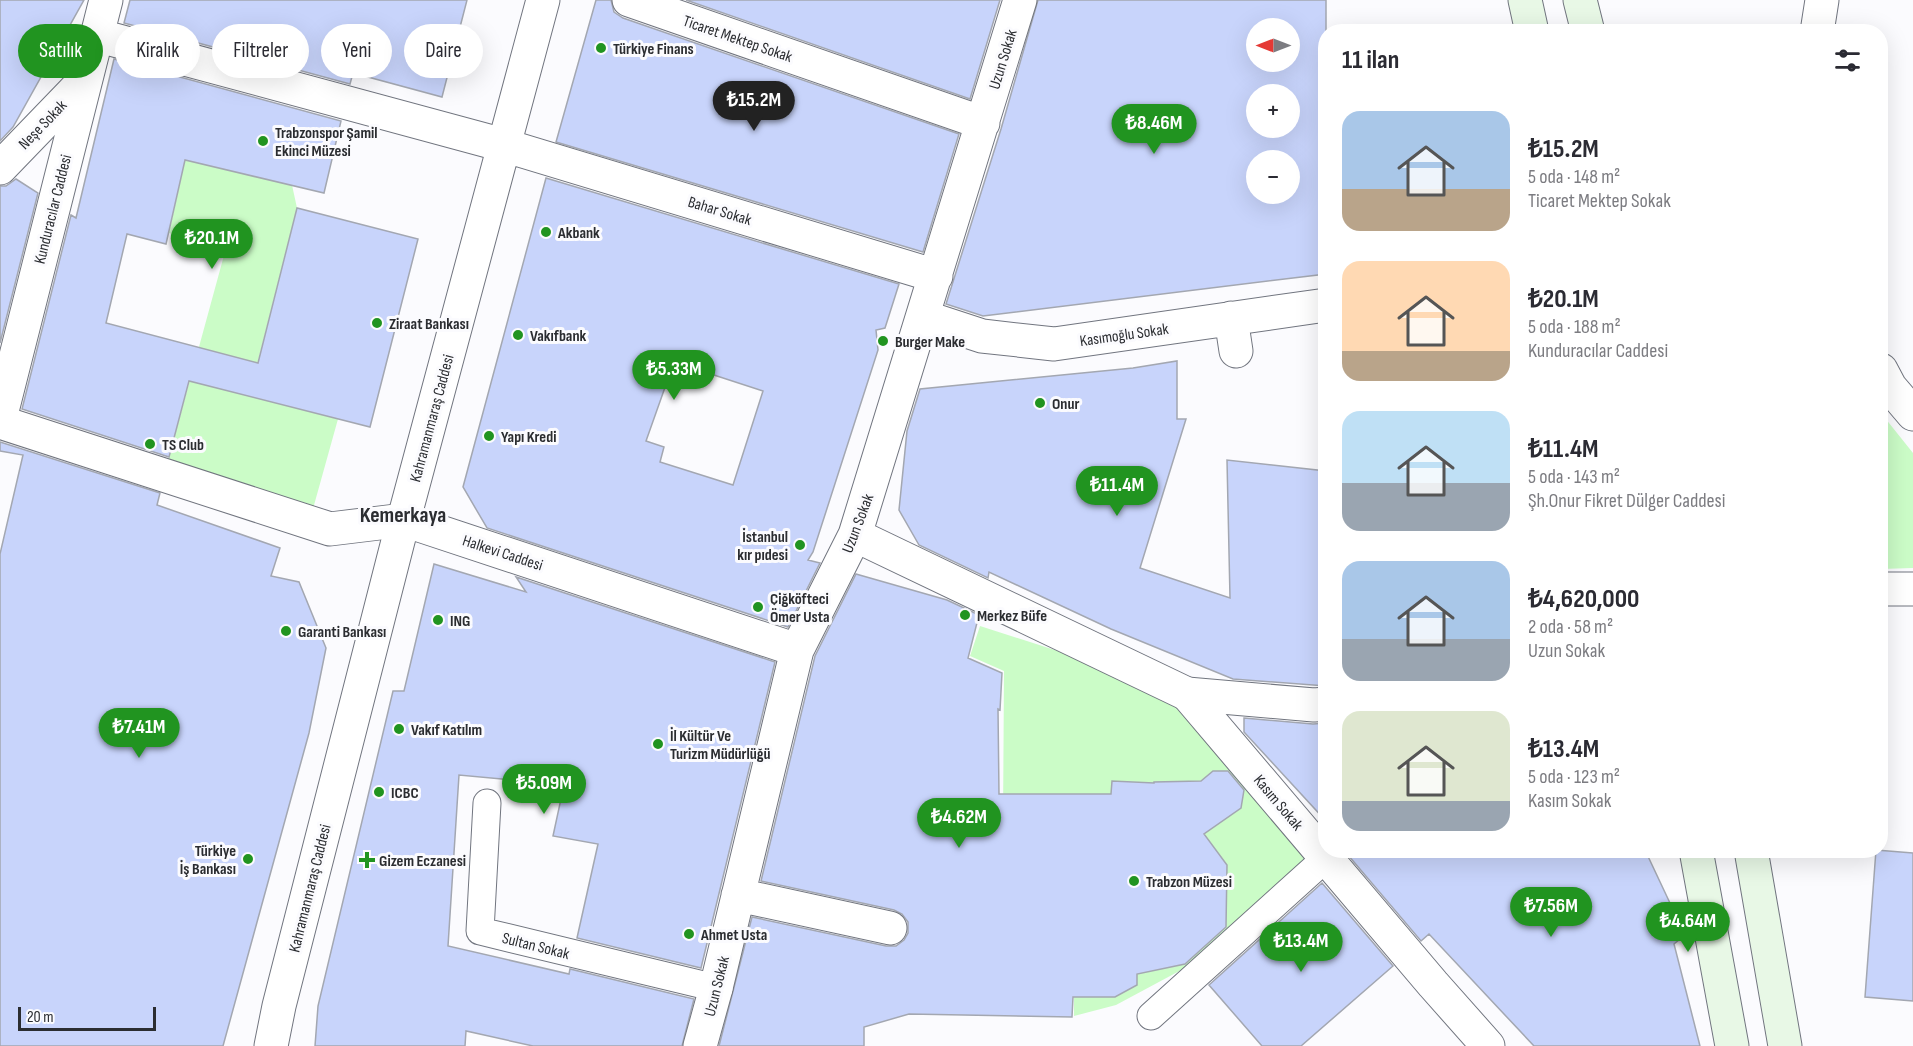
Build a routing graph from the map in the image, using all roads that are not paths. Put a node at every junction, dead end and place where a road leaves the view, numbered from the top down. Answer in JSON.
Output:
{"nodes":[{"id":1,"x":106,"y":0,"type":"edge"},
{"id":2,"x":543,"y":0,"type":"edge"},
{"id":3,"x":629,"y":0,"type":"edge"},
{"id":4,"x":1020,"y":0,"type":"edge"},
{"id":5,"x":1525,"y":0,"type":"edge"},
{"id":6,"x":1580,"y":0,"type":"edge"},
{"id":7,"x":1822,"y":0,"type":"edge"},
{"id":8,"x":99,"y":24,"type":"edge"},
{"id":9,"x":1530,"y":24,"type":"edge"},
{"id":10,"x":1586,"y":24,"type":"edge"},
{"id":11,"x":1818,"y":24,"type":"edge"},
{"id":12,"x":103,"y":37,"type":"edge"},
{"id":13,"x":85,"y":78,"type":"edge"},
{"id":14,"x":84,"y":81,"type":"junction"},
{"id":15,"x":983,"y":123,"type":"junction"},
{"id":16,"x":503,"y":145,"type":"junction"},
{"id":17,"x":0,"y":168,"type":"edge"},
{"id":18,"x":936,"y":276,"type":"junction"},
{"id":19,"x":1318,"y":306,"type":"edge"},
{"id":20,"x":924,"y":317,"type":"junction"},
{"id":21,"x":1231,"y":318,"type":"junction"},
{"id":22,"x":1236,"y":351,"type":"dead end"},
{"id":23,"x":1888,"y":383,"type":"edge"},
{"id":24,"x":1913,"y":414,"type":"edge"},
{"id":25,"x":0,"y":421,"type":"edge"},
{"id":26,"x":404,"y":520,"type":"junction"},
{"id":27,"x":855,"y":535,"type":"junction"},
{"id":28,"x":1888,"y":589,"type":"edge"},
{"id":29,"x":1913,"y":590,"type":"edge"},
{"id":30,"x":797,"y":650,"type":"junction"},
{"id":31,"x":1187,"y":694,"type":"junction"},
{"id":32,"x":1318,"y":705,"type":"edge"},
{"id":33,"x":487,"y":803,"type":"dead end"},
{"id":34,"x":1318,"y":849,"type":"edge"},
{"id":35,"x":1326,"y":858,"type":"joint"},
{"id":36,"x":1697,"y":858,"type":"edge"},
{"id":37,"x":1752,"y":858,"type":"edge"},
{"id":38,"x":738,"y":895,"type":"junction"},
{"id":39,"x":890,"y":928,"type":"dead end"},
{"id":40,"x":716,"y":988,"type":"junction"},
{"id":41,"x":1151,"y":1016,"type":"dead end"},
{"id":42,"x":271,"y":1046,"type":"edge"},
{"id":43,"x":700,"y":1046,"type":"edge"},
{"id":44,"x":1488,"y":1046,"type":"edge"},
{"id":45,"x":1732,"y":1046,"type":"edge"},
{"id":46,"x":1785,"y":1046,"type":"edge"}],
"edges":[{"from":1,"to":8,"type":"street","name":"Kunduracılar Caddesi"},
{"from":2,"to":16,"type":"street","name":"Kahramanmaraş Caddesi"},
{"from":3,"to":15,"type":"street","name":"Ticaret Mektep Sokak"},
{"from":4,"to":15,"type":"street","name":"Uzun Sokak"},
{"from":5,"to":9,"type":"main road"},
{"from":6,"to":10,"type":"main road"},
{"from":7,"to":11,"type":"street"},
{"from":12,"to":16,"type":"street","name":"Bahar Sokak"},
{"from":13,"to":14,"type":"street","name":"Kunduracılar Caddesi"},
{"from":14,"to":17,"type":"street","name":"Neşe Sokak"},
{"from":14,"to":25,"type":"street","name":"Kunduracılar Caddesi"},
{"from":15,"to":18,"type":"street","name":"Uzun Sokak"},
{"from":16,"to":18,"type":"street","name":"Bahar Sokak"},
{"from":16,"to":26,"type":"street","name":"Kahramanmaraş Caddesi"},
{"from":18,"to":20,"type":"street","name":"Uzun Sokak"},
{"from":19,"to":21,"type":"street","name":"Kasımoğlu Sokak"},
{"from":20,"to":21,"type":"street","name":"Kasımoğlu Sokak"},
{"from":20,"to":27,"type":"street","name":"Uzun Sokak"},
{"from":21,"to":22,"type":"street"},
{"from":23,"to":24,"type":"street"},
{"from":25,"to":26,"type":"street","name":"Halkevi Caddesi"},
{"from":26,"to":30,"type":"street","name":"Halkevi Caddesi"},
{"from":26,"to":42,"type":"street","name":"Kahramanmaraş Caddesi"},
{"from":27,"to":30,"type":"street","name":"Uzun Sokak"},
{"from":27,"to":31,"type":"street"},
{"from":28,"to":29,"type":"street"},
{"from":30,"to":38,"type":"street","name":"Uzun Sokak"},
{"from":31,"to":32,"type":"street"},
{"from":31,"to":34,"type":"street","name":"Kasım Sokak"},
{"from":33,"to":40,"type":"lane","name":"Sultan Sokak"},
{"from":35,"to":41,"type":"lane"},
{"from":35,"to":44,"type":"street","name":"Kasım Sokak"},
{"from":36,"to":45,"type":"main road"},
{"from":37,"to":46,"type":"main road"},
{"from":38,"to":39,"type":"street"},
{"from":38,"to":40,"type":"street","name":"Uzun Sokak"},
{"from":40,"to":43,"type":"street","name":"Uzun Sokak"}]}
